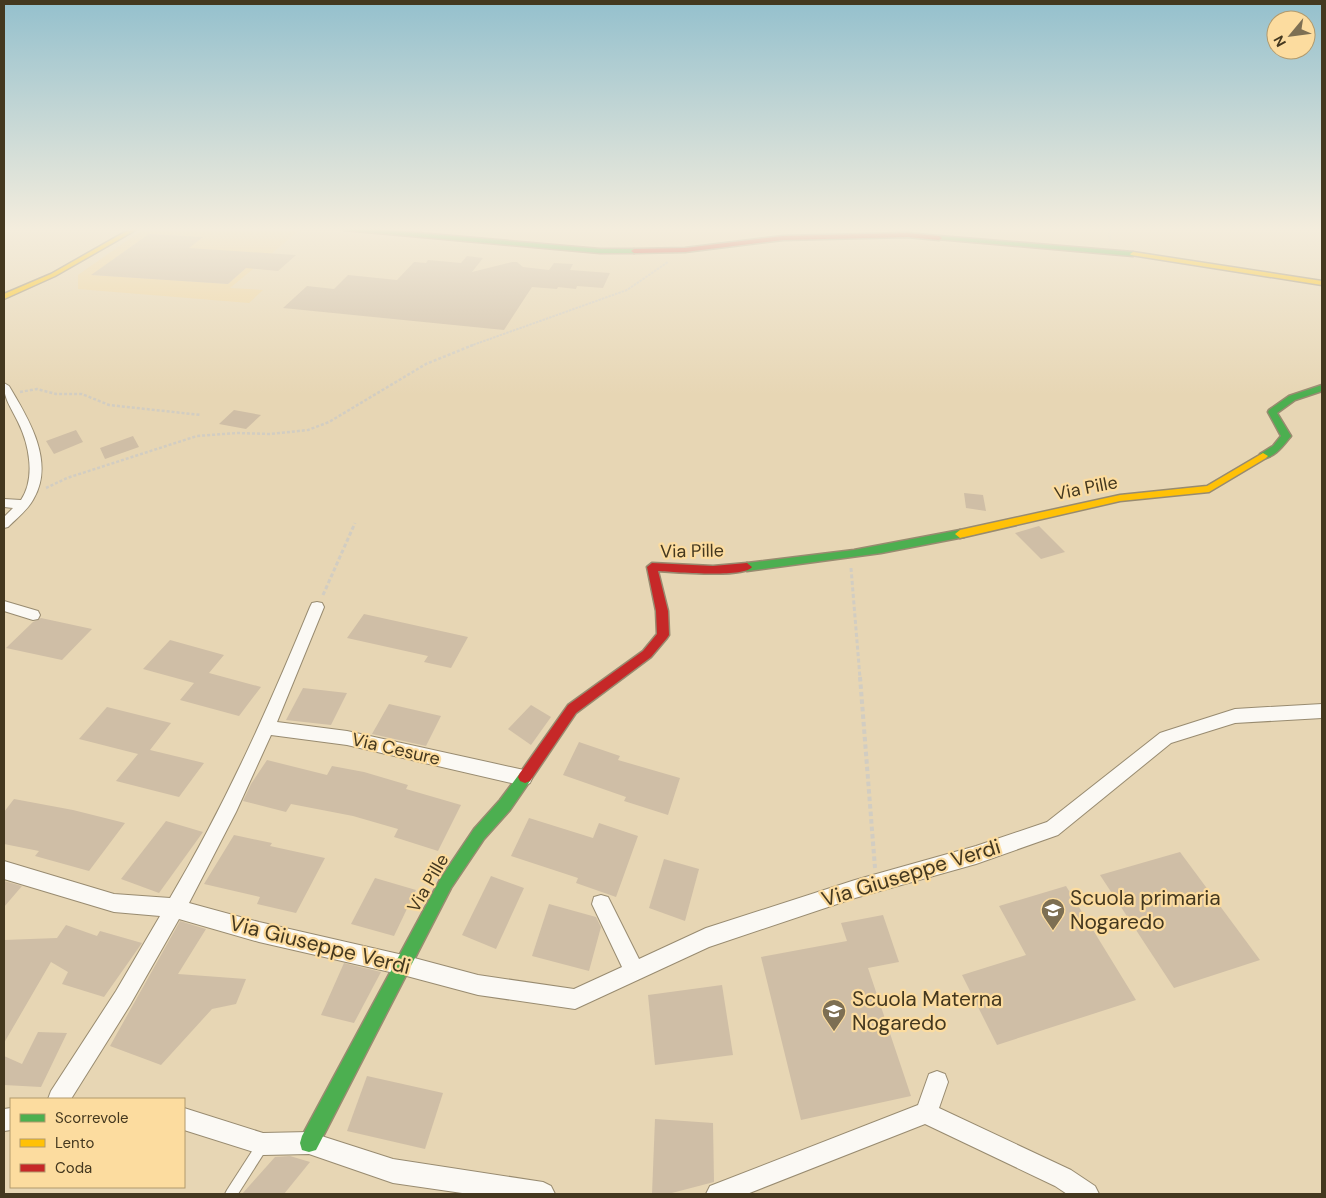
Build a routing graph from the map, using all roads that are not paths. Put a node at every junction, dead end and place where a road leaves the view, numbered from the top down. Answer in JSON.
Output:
{"nodes":[{"id":1,"x":33,"y":284,"type":"edge"},
{"id":2,"x":4,"y":297,"type":"edge"},
{"id":3,"x":1322,"y":388,"type":"edge"},
{"id":4,"x":6,"y":390,"type":"edge"},
{"id":5,"x":9,"y":407,"type":"edge"},
{"id":6,"x":26,"y":500,"type":"junction"},
{"id":7,"x":4,"y":503,"type":"edge"},
{"id":8,"x":4,"y":524,"type":"edge"},
{"id":9,"x":4,"y":606,"type":"edge"},
{"id":10,"x":317,"y":607,"type":"road end"},
{"id":11,"x":33,"y":615,"type":"dead end"},
{"id":12,"x":1322,"y":711,"type":"edge"},
{"id":13,"x":266,"y":728,"type":"junction"},
{"id":14,"x":524,"y":778,"type":"junction"},
{"id":15,"x":4,"y":870,"type":"edge"},
{"id":16,"x":601,"y":904,"type":"dead end"},
{"id":17,"x":174,"y":908,"type":"junction"},
{"id":18,"x":403,"y":965,"type":"junction"},
{"id":19,"x":635,"y":971,"type":"junction"},
{"id":20,"x":937,"y":1082,"type":"dead end"},
{"id":21,"x":61,"y":1098,"type":"edge"},
{"id":22,"x":926,"y":1113,"type":"junction"},
{"id":23,"x":185,"y":1119,"type":"edge"},
{"id":24,"x":309,"y":1143,"type":"junction"},
{"id":25,"x":263,"y":1144,"type":"junction"},
{"id":26,"x":231,"y":1194,"type":"edge"},
{"id":27,"x":543,"y":1194,"type":"edge"},
{"id":28,"x":718,"y":1194,"type":"edge"},
{"id":29,"x":1087,"y":1194,"type":"edge"}],
"edges":[{"from":1,"to":2,"type":"street"},
{"from":3,"to":14,"type":"street","name":"Via Pille"},
{"from":4,"to":5,"type":"street"},
{"from":5,"to":6,"type":"street"},
{"from":6,"to":7,"type":"street"},
{"from":6,"to":8,"type":"street"},
{"from":9,"to":11,"type":"street"},
{"from":10,"to":13,"type":"street"},
{"from":12,"to":19,"type":"street","name":"Via Giuseppe Verdi"},
{"from":13,"to":14,"type":"street","name":"Via Cesure"},
{"from":13,"to":17,"type":"street"},
{"from":14,"to":18,"type":"street","name":"Via Pille"},
{"from":15,"to":17,"type":"street","name":"Via Giuseppe Verdi"},
{"from":16,"to":19,"type":"street"},
{"from":17,"to":18,"type":"street","name":"Via Giuseppe Verdi"},
{"from":17,"to":21,"type":"street"},
{"from":18,"to":19,"type":"street","name":"Via Giuseppe Verdi"},
{"from":18,"to":24,"type":"street","name":"Via Pille"},
{"from":20,"to":22,"type":"street"},
{"from":22,"to":28,"type":"street"},
{"from":22,"to":29,"type":"street"},
{"from":23,"to":25,"type":"street"},
{"from":24,"to":25,"type":"street"},
{"from":24,"to":27,"type":"street"},
{"from":25,"to":26,"type":"lane"}]}
